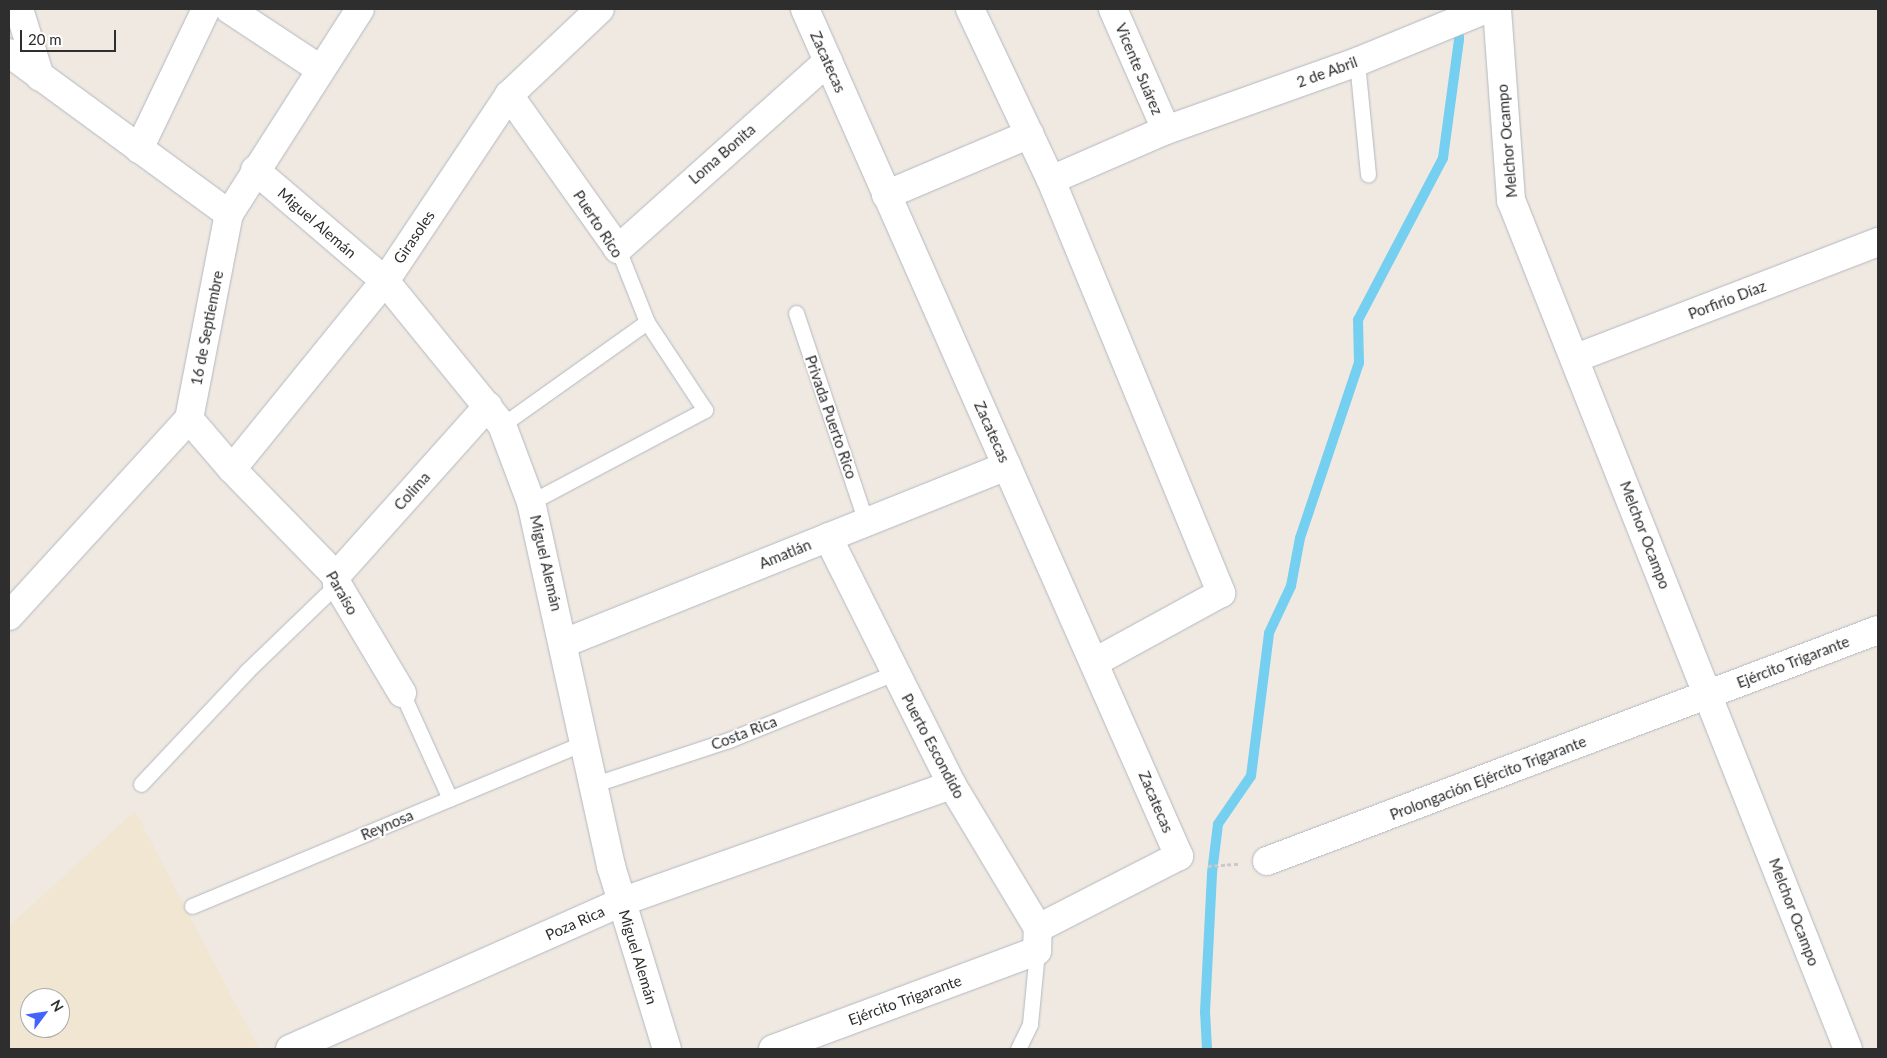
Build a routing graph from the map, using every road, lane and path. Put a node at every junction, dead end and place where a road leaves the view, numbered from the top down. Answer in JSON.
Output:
{"nodes":[{"id":1,"x":19,"y":9,"type":"edge"},
{"id":2,"x":206,"y":9,"type":"edge"},
{"id":3,"x":229,"y":9,"type":"edge"},
{"id":4,"x":360,"y":9,"type":"edge"},
{"id":5,"x":600,"y":9,"type":"edge"},
{"id":6,"x":804,"y":9,"type":"edge"},
{"id":7,"x":970,"y":9,"type":"edge"},
{"id":8,"x":1113,"y":9,"type":"edge"},
{"id":9,"x":1488,"y":10,"type":"edge"},
{"id":10,"x":9,"y":53,"type":"edge"},
{"id":11,"x":828,"y":60,"type":"junction"},
{"id":12,"x":1357,"y":62,"type":"junction"},
{"id":13,"x":320,"y":69,"type":"junction"},
{"id":14,"x":40,"y":77,"type":"junction"},
{"id":15,"x":509,"y":95,"type":"junction"},
{"id":16,"x":1166,"y":130,"type":"junction"},
{"id":17,"x":1030,"y":134,"type":"junction"},
{"id":18,"x":139,"y":149,"type":"junction"},
{"id":19,"x":256,"y":170,"type":"junction"},
{"id":20,"x":1368,"y":174,"type":"dead end"},
{"id":21,"x":1051,"y":180,"type":"junction"},
{"id":22,"x":886,"y":195,"type":"junction"},
{"id":23,"x":229,"y":214,"type":"junction"},
{"id":24,"x":1878,"y":242,"type":"edge"},
{"id":25,"x":618,"y":249,"type":"junction"},
{"id":26,"x":385,"y":281,"type":"junction"},
{"id":27,"x":796,"y":313,"type":"dead end"},
{"id":28,"x":647,"y":322,"type":"junction"},
{"id":29,"x":1576,"y":358,"type":"junction"},
{"id":30,"x":495,"y":415,"type":"junction"},
{"id":31,"x":189,"y":419,"type":"junction"},
{"id":32,"x":1007,"y":466,"type":"junction"},
{"id":33,"x":232,"y":469,"type":"junction"},
{"id":34,"x":532,"y":502,"type":"junction"},
{"id":35,"x":866,"y":522,"type":"junction"},
{"id":36,"x":828,"y":537,"type":"junction"},
{"id":37,"x":337,"y":580,"type":"junction"},
{"id":38,"x":9,"y":616,"type":"edge"},
{"id":39,"x":1878,"y":630,"type":"edge"},
{"id":40,"x":564,"y":643,"type":"junction"},
{"id":41,"x":1095,"y":662,"type":"junction"},
{"id":42,"x":894,"y":674,"type":"junction"},
{"id":43,"x":402,"y":693,"type":"joint"},
{"id":44,"x":1708,"y":695,"type":"junction"},
{"id":45,"x":582,"y":744,"type":"junction"},
{"id":46,"x":141,"y":784,"type":"dead end"},
{"id":47,"x":592,"y":785,"type":"junction"},
{"id":48,"x":952,"y":785,"type":"junction"},
{"id":49,"x":450,"y":798,"type":"junction"},
{"id":50,"x":1190,"y":861,"type":"junction"},
{"id":51,"x":1267,"y":861,"type":"joint"},
{"id":52,"x":621,"y":902,"type":"junction"},
{"id":53,"x":192,"y":906,"type":"dead end"},
{"id":54,"x":1038,"y":939,"type":"junction"},
{"id":55,"x":290,"y":1049,"type":"edge"},
{"id":56,"x":667,"y":1049,"type":"edge"},
{"id":57,"x":773,"y":1049,"type":"edge"},
{"id":58,"x":1018,"y":1049,"type":"edge"},
{"id":59,"x":1848,"y":1049,"type":"edge"}],
"edges":[{"from":1,"to":14,"type":"street"},
{"from":2,"to":18,"type":"street"},
{"from":3,"to":13,"type":"street"},
{"from":4,"to":13,"type":"street","name":"16 de Septiembre"},
{"from":5,"to":15,"type":"street","name":"Girasoles"},
{"from":6,"to":11,"type":"street","name":"Zacatecas"},
{"from":7,"to":17,"type":"street"},
{"from":8,"to":16,"type":"street","name":"Vicente Suárez"},
{"from":9,"to":12,"type":"street","name":"2 de Abril"},
{"from":9,"to":29,"type":"street","name":"Melchor Ocampo"},
{"from":10,"to":14,"type":"street"},
{"from":11,"to":22,"type":"street","name":"Zacatecas"},
{"from":11,"to":25,"type":"street","name":"Loma Bonita"},
{"from":12,"to":16,"type":"street","name":"2 de Abril"},
{"from":12,"to":20,"type":"lane"},
{"from":13,"to":19,"type":"street","name":"16 de Septiembre"},
{"from":14,"to":18,"type":"street"},
{"from":15,"to":25,"type":"street","name":"Puerto Rico"},
{"from":15,"to":26,"type":"street","name":"Girasoles"},
{"from":16,"to":21,"type":"street","name":"2 de Abril"},
{"from":17,"to":21,"type":"street"},
{"from":17,"to":22,"type":"street"},
{"from":18,"to":23,"type":"street"},
{"from":19,"to":23,"type":"street","name":"16 de Septiembre"},
{"from":19,"to":26,"type":"street","name":"Miguel Alemán"},
{"from":21,"to":41,"type":"street"},
{"from":22,"to":32,"type":"street","name":"Zacatecas"},
{"from":23,"to":31,"type":"street","name":"16 de Septiembre"},
{"from":24,"to":29,"type":"street","name":"Porfirio Díaz"},
{"from":25,"to":28,"type":"lane","name":"Puerto Rico"},
{"from":26,"to":30,"type":"street","name":"Miguel Alemán"},
{"from":26,"to":33,"type":"street","name":"Girasoles"},
{"from":27,"to":35,"type":"lane","name":"Privada Puerto Rico"},
{"from":28,"to":30,"type":"lane"},
{"from":28,"to":34,"type":"lane","name":"Puerto Rico"},
{"from":29,"to":44,"type":"street","name":"Melchor Ocampo"},
{"from":30,"to":34,"type":"street","name":"Miguel Alemán"},
{"from":30,"to":37,"type":"street","name":"Colima"},
{"from":31,"to":33,"type":"street","name":"Paraíso"},
{"from":31,"to":38,"type":"street"},
{"from":32,"to":35,"type":"street","name":"Amatlán"},
{"from":32,"to":41,"type":"street","name":"Zacatecas"},
{"from":33,"to":37,"type":"street","name":"Paraíso"},
{"from":34,"to":40,"type":"street","name":"Miguel Alemán"},
{"from":35,"to":36,"type":"street","name":"Amatlán"},
{"from":36,"to":40,"type":"street","name":"Amatlán"},
{"from":36,"to":42,"type":"street","name":"Puerto Escondido"},
{"from":37,"to":43,"type":"street","name":"Paraíso"},
{"from":37,"to":46,"type":"lane"},
{"from":39,"to":44,"type":"street","name":"Ejército Trigarante"},
{"from":40,"to":45,"type":"street","name":"Miguel Alemán"},
{"from":41,"to":50,"type":"street","name":"Zacatecas"},
{"from":42,"to":47,"type":"lane","name":"Costa Rica"},
{"from":42,"to":48,"type":"street","name":"Puerto Escondido"},
{"from":43,"to":49,"type":"lane","name":"Paraíso"},
{"from":44,"to":51,"type":"street","name":"Prolongación Ejército Trigarante"},
{"from":44,"to":59,"type":"street","name":"Melchor Ocampo"},
{"from":45,"to":47,"type":"street","name":"Miguel Alemán"},
{"from":45,"to":49,"type":"lane","name":"Reynosa"},
{"from":47,"to":52,"type":"street","name":"Miguel Alemán"},
{"from":48,"to":52,"type":"street","name":"Poza Rica"},
{"from":48,"to":54,"type":"street","name":"Puerto Escondido"},
{"from":49,"to":53,"type":"lane","name":"Reynosa"},
{"from":50,"to":51,"type":"path"},
{"from":50,"to":54,"type":"street","name":"Ejército Trigarante"},
{"from":52,"to":55,"type":"street","name":"Poza Rica"},
{"from":52,"to":56,"type":"street","name":"Miguel Alemán"},
{"from":54,"to":57,"type":"street","name":"Ejército Trigarante"},
{"from":54,"to":58,"type":"lane"}]}
